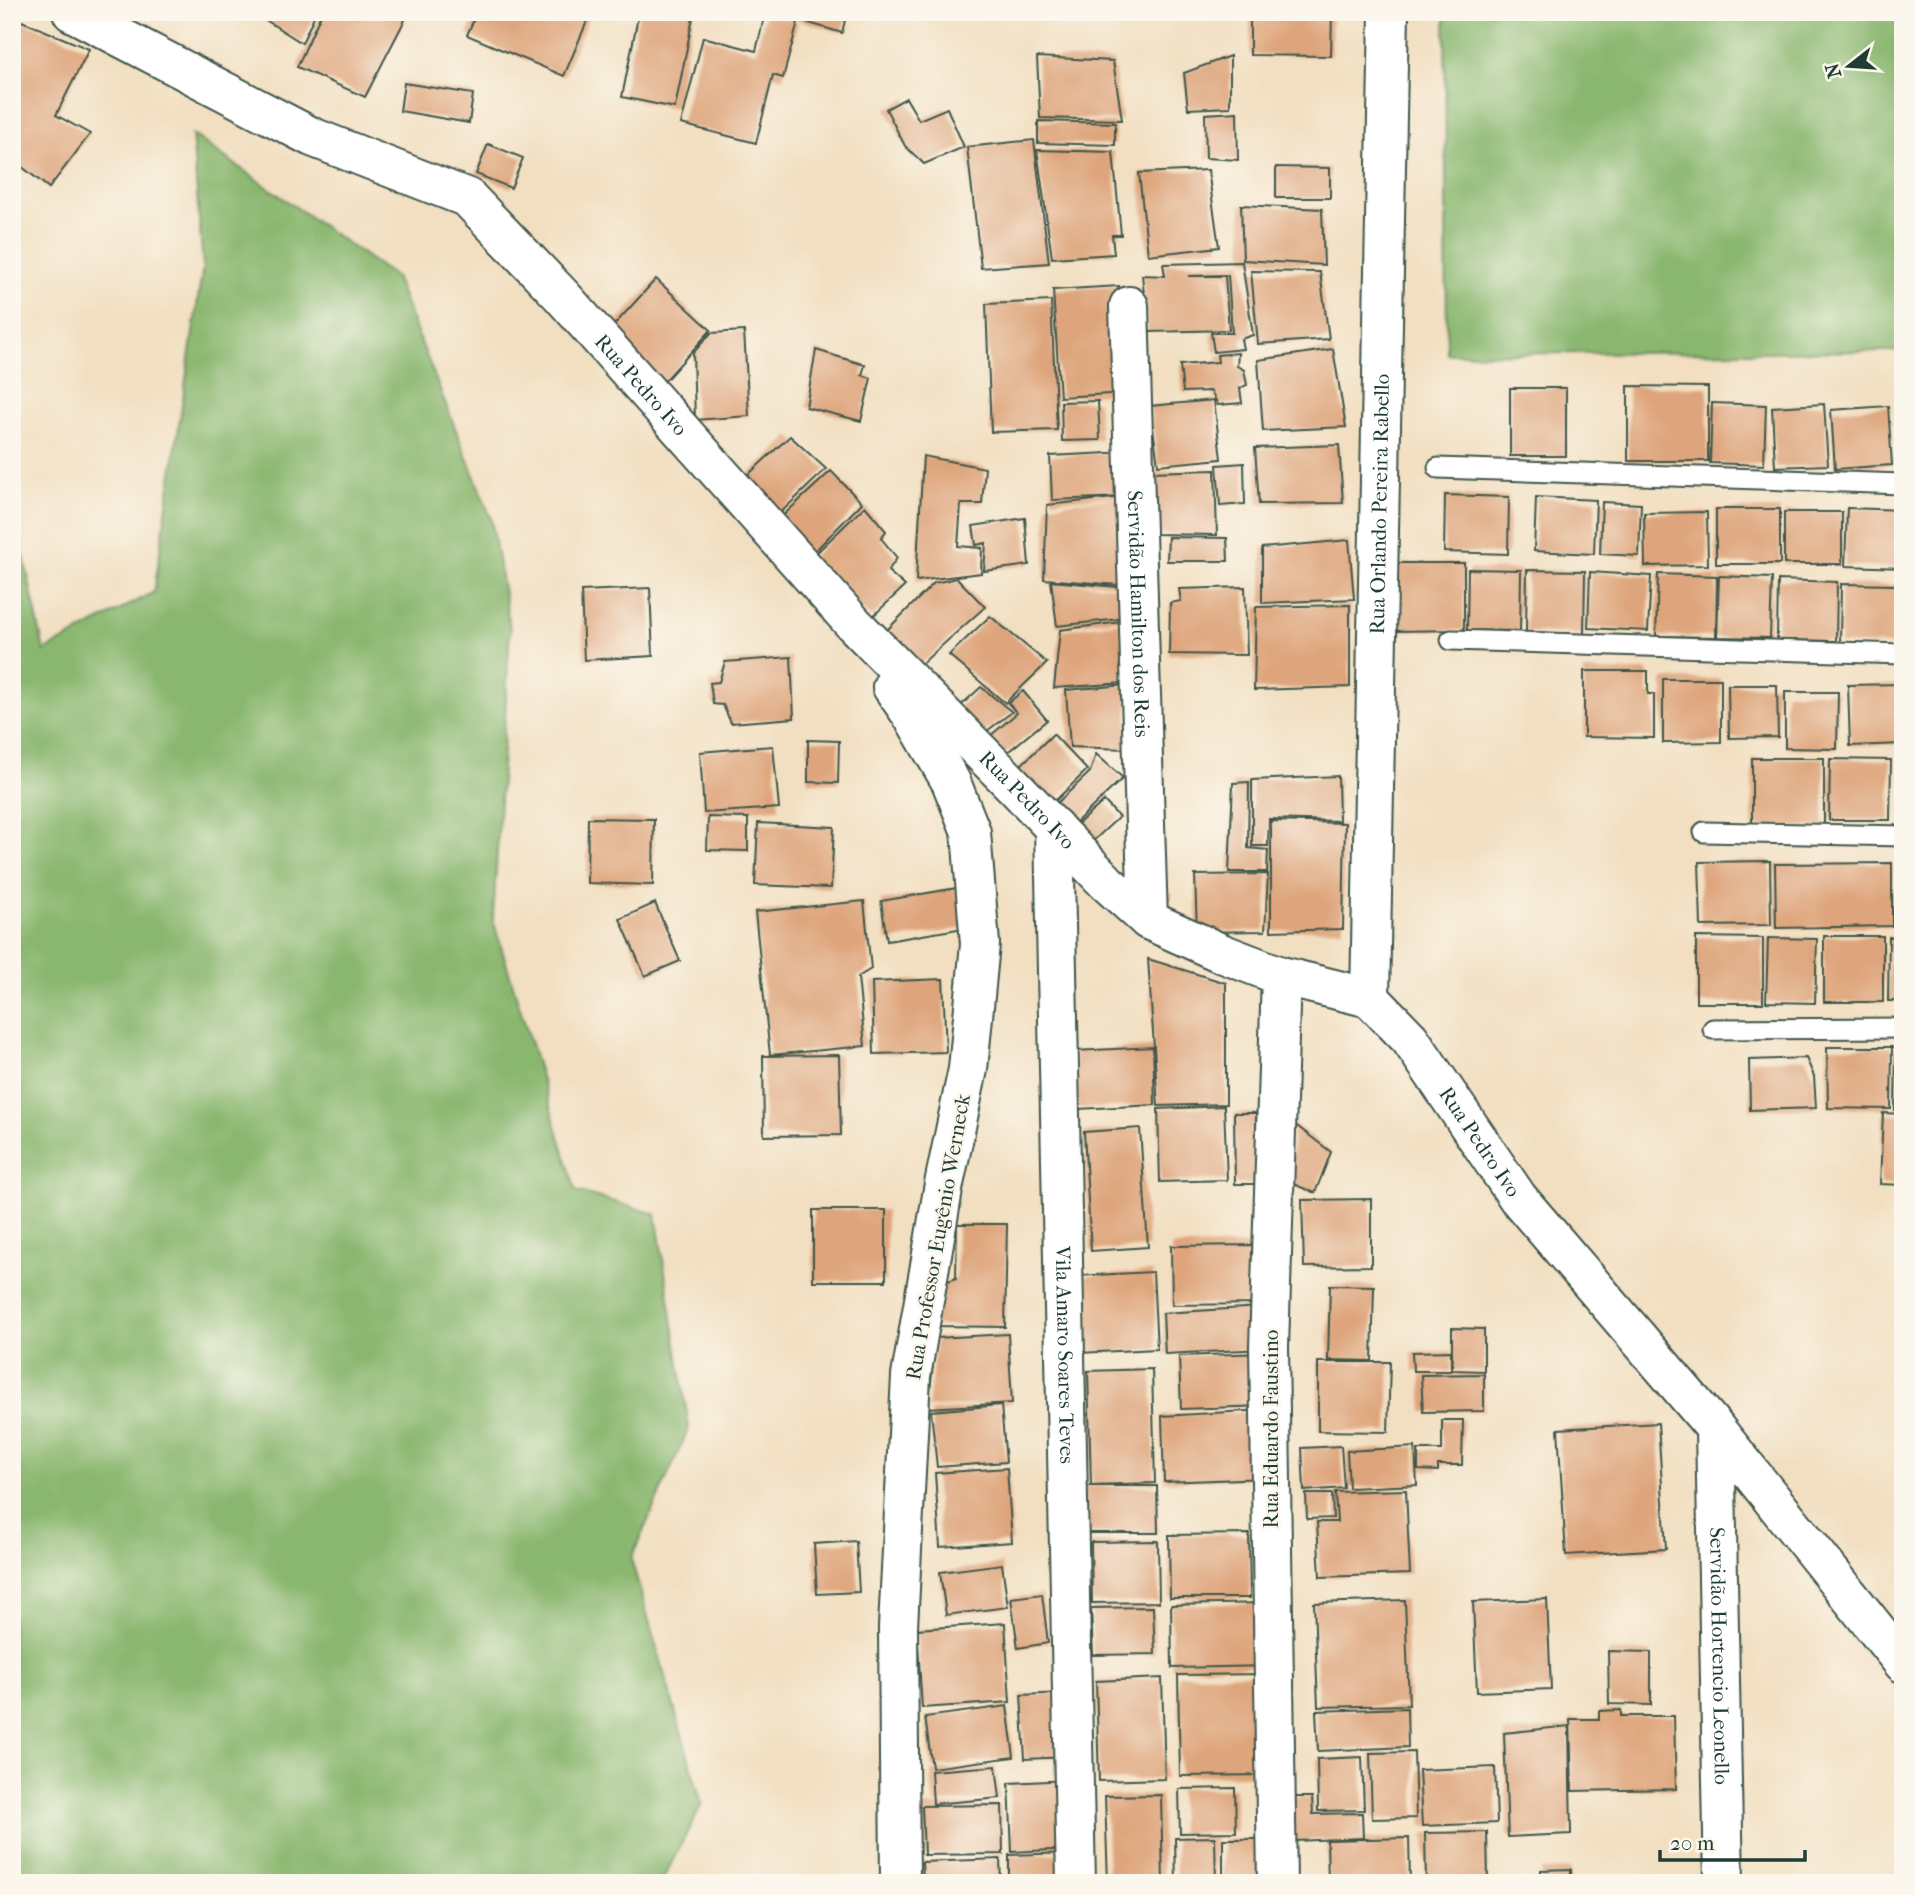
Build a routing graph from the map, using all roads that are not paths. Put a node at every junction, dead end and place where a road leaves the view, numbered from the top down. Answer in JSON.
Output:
{"nodes":[{"id":1,"x":72,"y":12,"type":"edge"},
{"id":2,"x":1388,"y":12,"type":"edge"},
{"id":3,"x":1129,"y":306,"type":"dead end"},
{"id":4,"x":1438,"y":468,"type":"dead end"},
{"id":5,"x":1903,"y":484,"type":"edge"},
{"id":6,"x":853,"y":623,"type":"junction"},
{"id":7,"x":1451,"y":640,"type":"dead end"},
{"id":8,"x":1903,"y":654,"type":"edge"},
{"id":9,"x":1054,"y":827,"type":"junction"},
{"id":10,"x":1704,"y":832,"type":"dead end"},
{"id":11,"x":1903,"y":836,"type":"edge"},
{"id":12,"x":1148,"y":920,"type":"junction"},
{"id":13,"x":1281,"y":976,"type":"junction"},
{"id":14,"x":1370,"y":998,"type":"junction"},
{"id":15,"x":1903,"y":1028,"type":"edge"},
{"id":16,"x":1713,"y":1029,"type":"dead end"},
{"id":17,"x":1715,"y":1428,"type":"junction"},
{"id":18,"x":1903,"y":1663,"type":"edge"},
{"id":19,"x":900,"y":1883,"type":"edge"},
{"id":20,"x":1076,"y":1883,"type":"edge"},
{"id":21,"x":1277,"y":1883,"type":"edge"},
{"id":22,"x":1724,"y":1883,"type":"edge"}],
"edges":[{"from":1,"to":6,"type":"street","name":"Rua Pedro Ivo"},
{"from":2,"to":14,"type":"street","name":"Rua Orlando Pereira Rabello"},
{"from":3,"to":12,"type":"street","name":"Servidão Hamilton dos Reis"},
{"from":4,"to":5,"type":"lane"},
{"from":6,"to":9,"type":"street","name":"Rua Pedro Ivo"},
{"from":6,"to":19,"type":"street","name":"Rua Professor Eugênio Werneck"},
{"from":7,"to":8,"type":"lane"},
{"from":9,"to":12,"type":"street","name":"Rua Pedro Ivo"},
{"from":9,"to":20,"type":"street","name":"Vila Amaro Soares Teves"},
{"from":10,"to":11,"type":"lane"},
{"from":12,"to":13,"type":"street","name":"Rua Pedro Ivo"},
{"from":13,"to":14,"type":"street","name":"Rua Pedro Ivo"},
{"from":13,"to":21,"type":"street","name":"Rua Eduardo Faustino"},
{"from":14,"to":17,"type":"street","name":"Rua Pedro Ivo"},
{"from":15,"to":16,"type":"lane"},
{"from":17,"to":18,"type":"street","name":"Rua Pedro Ivo"},
{"from":17,"to":22,"type":"street","name":"Servidão Hortencio Leonello"}]}
